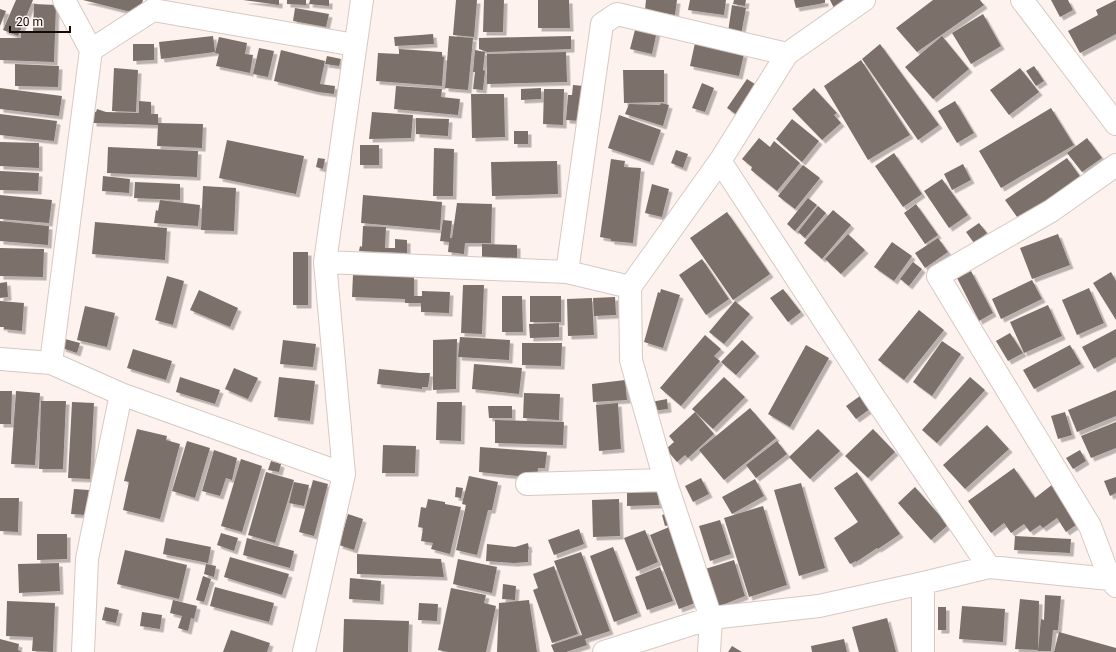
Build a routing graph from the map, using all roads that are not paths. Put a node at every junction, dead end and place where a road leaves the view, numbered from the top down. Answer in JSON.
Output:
{"nodes":[{"id":1,"x":64,"y":0,"type":"edge"},
{"id":2,"x":362,"y":0,"type":"edge"},
{"id":3,"x":864,"y":0,"type":"edge"},
{"id":4,"x":1022,"y":0,"type":"edge"},
{"id":5,"x":153,"y":5,"type":"edge"},
{"id":6,"x":355,"y":45,"type":"junction"},
{"id":7,"x":91,"y":50,"type":"junction"},
{"id":8,"x":787,"y":54,"type":"junction"},
{"id":9,"x":1116,"y":124,"type":"edge"},
{"id":10,"x":720,"y":161,"type":"junction"},
{"id":11,"x":1116,"y":165,"type":"edge"},
{"id":12,"x":325,"y":262,"type":"junction"},
{"id":13,"x":567,"y":272,"type":"junction"},
{"id":14,"x":630,"y":287,"type":"junction"},
{"id":15,"x":0,"y":360,"type":"edge"},
{"id":16,"x":51,"y":363,"type":"junction"},
{"id":17,"x":121,"y":394,"type":"junction"},
{"id":18,"x":344,"y":474,"type":"junction"},
{"id":19,"x":665,"y":480,"type":"junction"},
{"id":20,"x":527,"y":484,"type":"dead end"},
{"id":21,"x":990,"y":567,"type":"junction"},
{"id":22,"x":923,"y":583,"type":"junction"},
{"id":23,"x":1113,"y":583,"type":"edge"},
{"id":24,"x":711,"y":618,"type":"junction"},
{"id":25,"x":82,"y":652,"type":"edge"},
{"id":26,"x":304,"y":652,"type":"edge"},
{"id":27,"x":604,"y":652,"type":"edge"},
{"id":28,"x":709,"y":652,"type":"edge"},
{"id":29,"x":923,"y":652,"type":"edge"}],
"edges":[{"from":1,"to":7,"type":"street"},
{"from":2,"to":6,"type":"street"},
{"from":3,"to":8,"type":"street"},
{"from":4,"to":9,"type":"street"},
{"from":5,"to":6,"type":"street"},
{"from":5,"to":7,"type":"street"},
{"from":6,"to":12,"type":"street"},
{"from":7,"to":16,"type":"street"},
{"from":8,"to":10,"type":"street"},
{"from":8,"to":13,"type":"street"},
{"from":10,"to":14,"type":"street"},
{"from":10,"to":21,"type":"street"},
{"from":11,"to":23,"type":"street"},
{"from":12,"to":13,"type":"street"},
{"from":12,"to":18,"type":"street"},
{"from":13,"to":14,"type":"street"},
{"from":14,"to":19,"type":"street"},
{"from":15,"to":16,"type":"street"},
{"from":16,"to":17,"type":"street"},
{"from":17,"to":18,"type":"street"},
{"from":17,"to":25,"type":"street"},
{"from":18,"to":26,"type":"street"},
{"from":19,"to":20,"type":"street"},
{"from":19,"to":24,"type":"street"},
{"from":21,"to":22,"type":"street"},
{"from":21,"to":23,"type":"street"},
{"from":22,"to":24,"type":"street"},
{"from":22,"to":29,"type":"street"},
{"from":24,"to":27,"type":"street"},
{"from":24,"to":28,"type":"street"}]}
